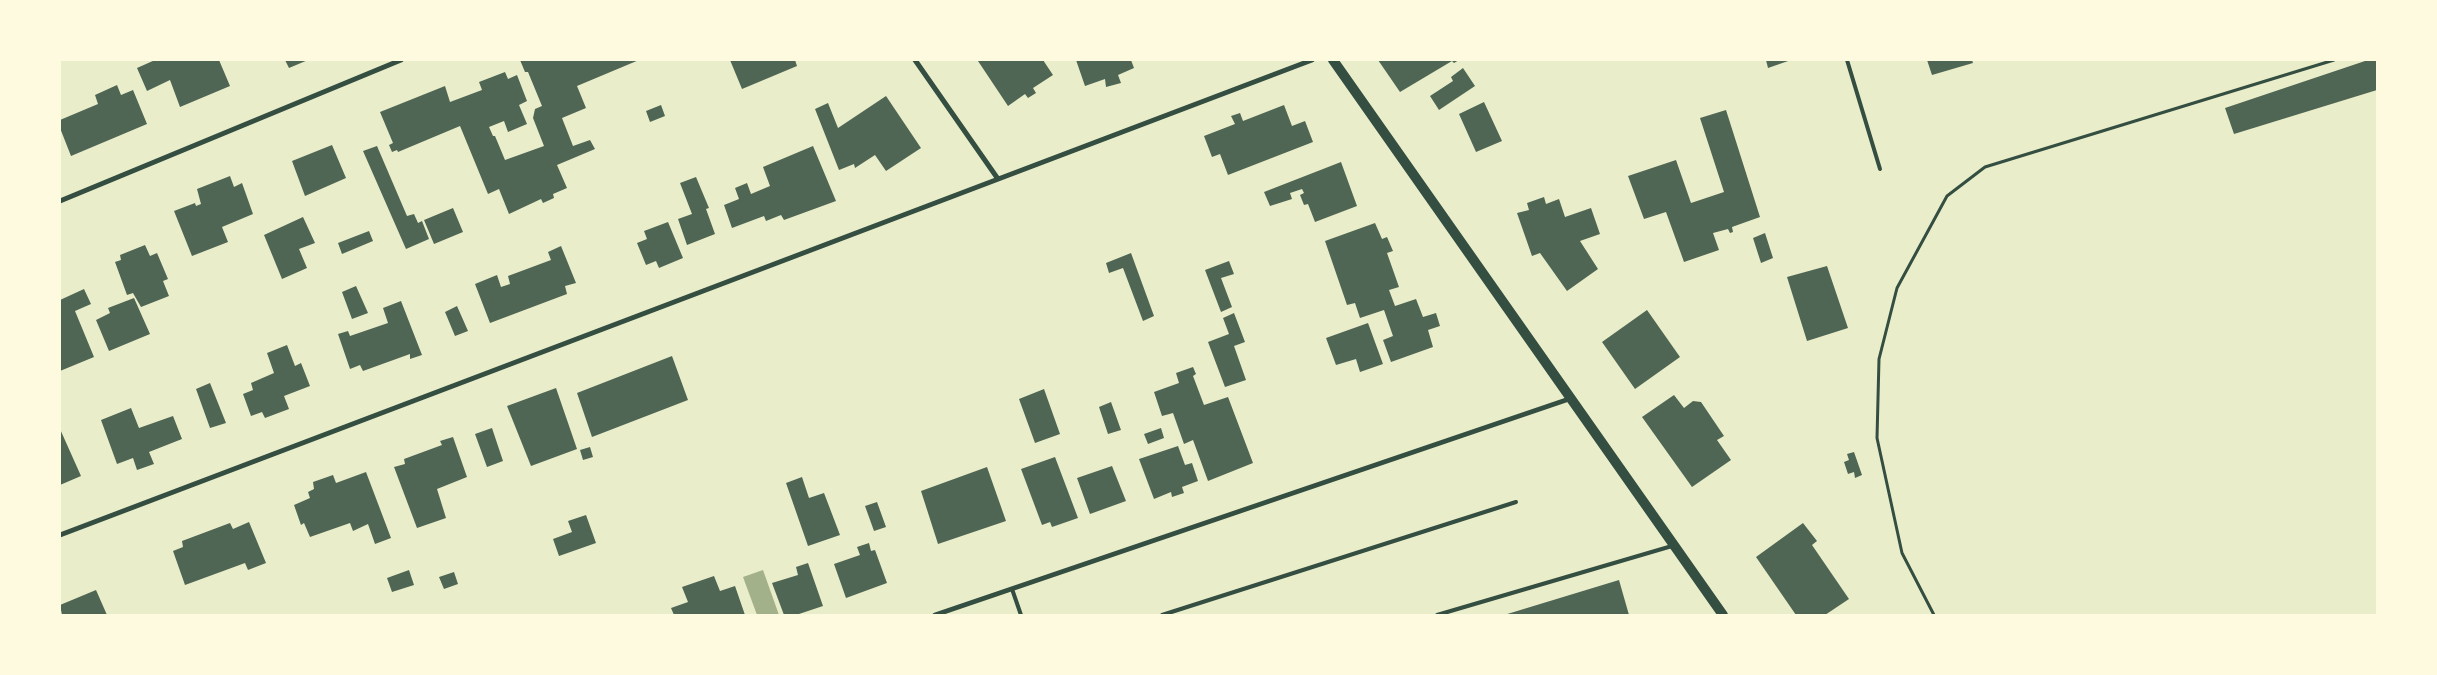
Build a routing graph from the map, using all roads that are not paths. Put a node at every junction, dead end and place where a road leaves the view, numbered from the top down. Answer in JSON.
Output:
{"nodes":[{"id":1,"x":401,"y":60,"type":"edge"},
{"id":2,"x":915,"y":60,"type":"edge"},
{"id":3,"x":1312,"y":60,"type":"edge"},
{"id":4,"x":1333,"y":60,"type":"edge"},
{"id":5,"x":1848,"y":60,"type":"edge"},
{"id":6,"x":1880,"y":169,"type":"dead end"},
{"id":7,"x":998,"y":179,"type":"junction"},
{"id":8,"x":60,"y":201,"type":"edge"},
{"id":9,"x":1572,"y":398,"type":"junction"},
{"id":10,"x":1516,"y":502,"type":"dead end"},
{"id":11,"x":60,"y":535,"type":"edge"},
{"id":12,"x":1674,"y":545,"type":"junction"},
{"id":13,"x":1012,"y":589,"type":"junction"},
{"id":14,"x":936,"y":615,"type":"edge"},
{"id":15,"x":1021,"y":615,"type":"edge"},
{"id":16,"x":1162,"y":615,"type":"edge"},
{"id":17,"x":1437,"y":615,"type":"edge"},
{"id":18,"x":1723,"y":615,"type":"edge"}],
"edges":[{"from":1,"to":8,"type":"street"},
{"from":2,"to":7,"type":"street"},
{"from":3,"to":7,"type":"street"},
{"from":4,"to":9,"type":"main road"},
{"from":5,"to":6,"type":"lane"},
{"from":7,"to":11,"type":"street"},
{"from":9,"to":12,"type":"main road"},
{"from":9,"to":13,"type":"street"},
{"from":10,"to":16,"type":"lane"},
{"from":12,"to":17,"type":"lane"},
{"from":12,"to":18,"type":"main road"},
{"from":13,"to":14,"type":"street"},
{"from":13,"to":15,"type":"lane"}]}
